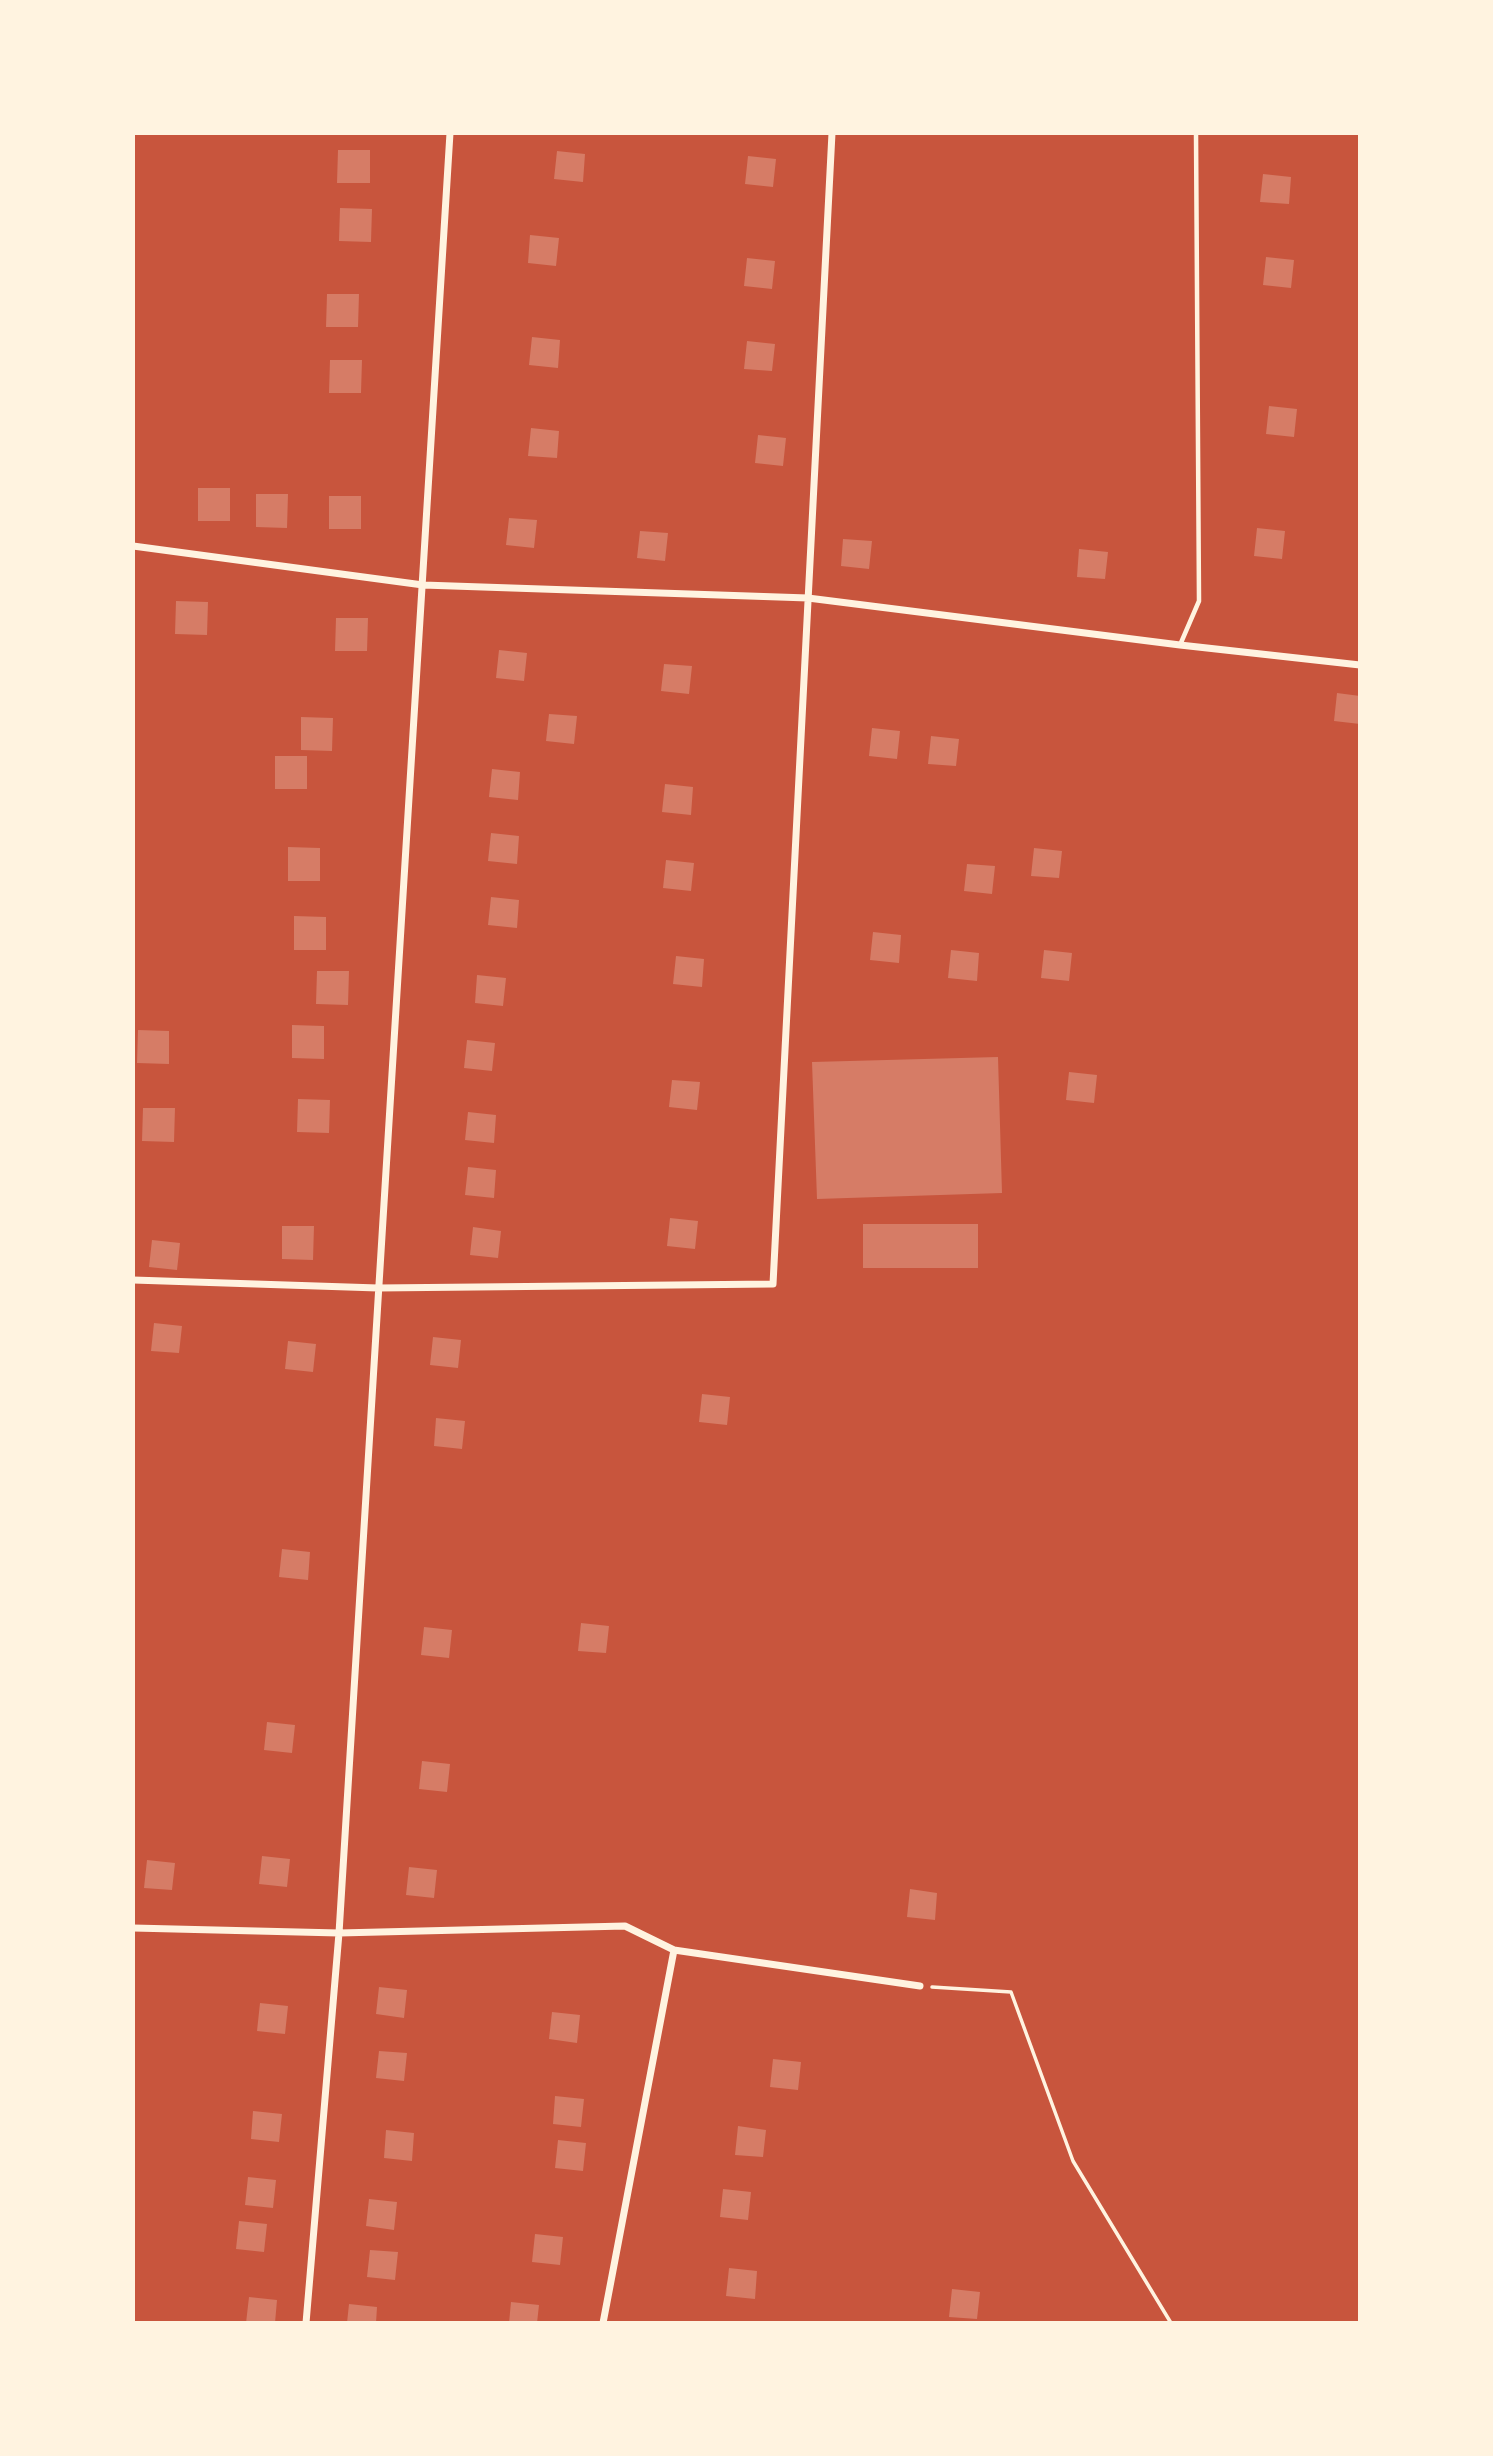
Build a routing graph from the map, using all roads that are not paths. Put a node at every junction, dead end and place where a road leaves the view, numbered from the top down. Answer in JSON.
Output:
{"nodes":[{"id":1,"x":450,"y":133,"type":"edge"},
{"id":2,"x":832,"y":133,"type":"edge"},
{"id":3,"x":1196,"y":133,"type":"edge"},
{"id":4,"x":133,"y":546,"type":"edge"},
{"id":5,"x":423,"y":586,"type":"junction"},
{"id":6,"x":808,"y":598,"type":"junction"},
{"id":7,"x":1180,"y":645,"type":"junction"},
{"id":8,"x":1360,"y":665,"type":"edge"},
{"id":9,"x":133,"y":1280,"type":"edge"},
{"id":10,"x":378,"y":1288,"type":"junction"},
{"id":11,"x":133,"y":1928,"type":"edge"},
{"id":12,"x":339,"y":1933,"type":"junction"},
{"id":13,"x":674,"y":1950,"type":"junction"},
{"id":14,"x":920,"y":1986,"type":"road end"},
{"id":15,"x":306,"y":2323,"type":"edge"},
{"id":16,"x":603,"y":2323,"type":"edge"}],
"edges":[{"from":1,"to":5,"type":"street"},
{"from":2,"to":6,"type":"street"},
{"from":3,"to":7,"type":"lane"},
{"from":4,"to":5,"type":"street"},
{"from":5,"to":6,"type":"street"},
{"from":5,"to":10,"type":"street"},
{"from":6,"to":7,"type":"street"},
{"from":6,"to":10,"type":"street"},
{"from":7,"to":8,"type":"street"},
{"from":9,"to":10,"type":"street"},
{"from":10,"to":12,"type":"street"},
{"from":11,"to":12,"type":"street"},
{"from":12,"to":13,"type":"street"},
{"from":12,"to":15,"type":"street"},
{"from":13,"to":14,"type":"street"},
{"from":13,"to":16,"type":"street"}]}
